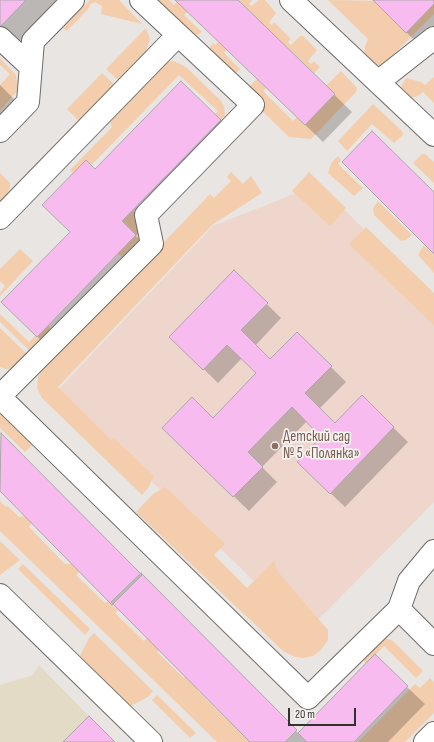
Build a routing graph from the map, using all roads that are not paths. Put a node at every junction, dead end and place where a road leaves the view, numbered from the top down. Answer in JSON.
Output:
{"nodes":[{"id":1,"x":73,"y":0,"type":"edge"},
{"id":2,"x":141,"y":0,"type":"edge"},
{"id":3,"x":291,"y":0,"type":"edge"},
{"id":4,"x":178,"y":35,"type":"junction"},
{"id":5,"x":0,"y":38,"type":"edge"},
{"id":6,"x":434,"y":38,"type":"edge"},
{"id":7,"x":30,"y":66,"type":"junction"},
{"id":8,"x":378,"y":82,"type":"junction"},
{"id":9,"x":0,"y":131,"type":"edge"},
{"id":10,"x":434,"y":134,"type":"edge"},
{"id":11,"x":0,"y":218,"type":"edge"},
{"id":12,"x":0,"y":397,"type":"edge"},
{"id":13,"x":434,"y":551,"type":"edge"},
{"id":14,"x":0,"y":595,"type":"edge"},
{"id":15,"x":399,"y":609,"type":"junction"},
{"id":16,"x":434,"y":644,"type":"edge"},
{"id":17,"x":434,"y":733,"type":"edge"},
{"id":18,"x":151,"y":742,"type":"edge"},
{"id":19,"x":425,"y":742,"type":"edge"}],
"edges":[{"from":1,"to":7,"type":"street"},
{"from":2,"to":4,"type":"street"},
{"from":3,"to":8,"type":"street"},
{"from":4,"to":11,"type":"street"},
{"from":4,"to":12,"type":"street"},
{"from":5,"to":7,"type":"street"},
{"from":6,"to":8,"type":"street"},
{"from":7,"to":9,"type":"street"},
{"from":8,"to":10,"type":"street"},
{"from":12,"to":15,"type":"street"},
{"from":13,"to":15,"type":"street"},
{"from":14,"to":18,"type":"street"},
{"from":15,"to":16,"type":"street"},
{"from":17,"to":19,"type":"street"}]}
